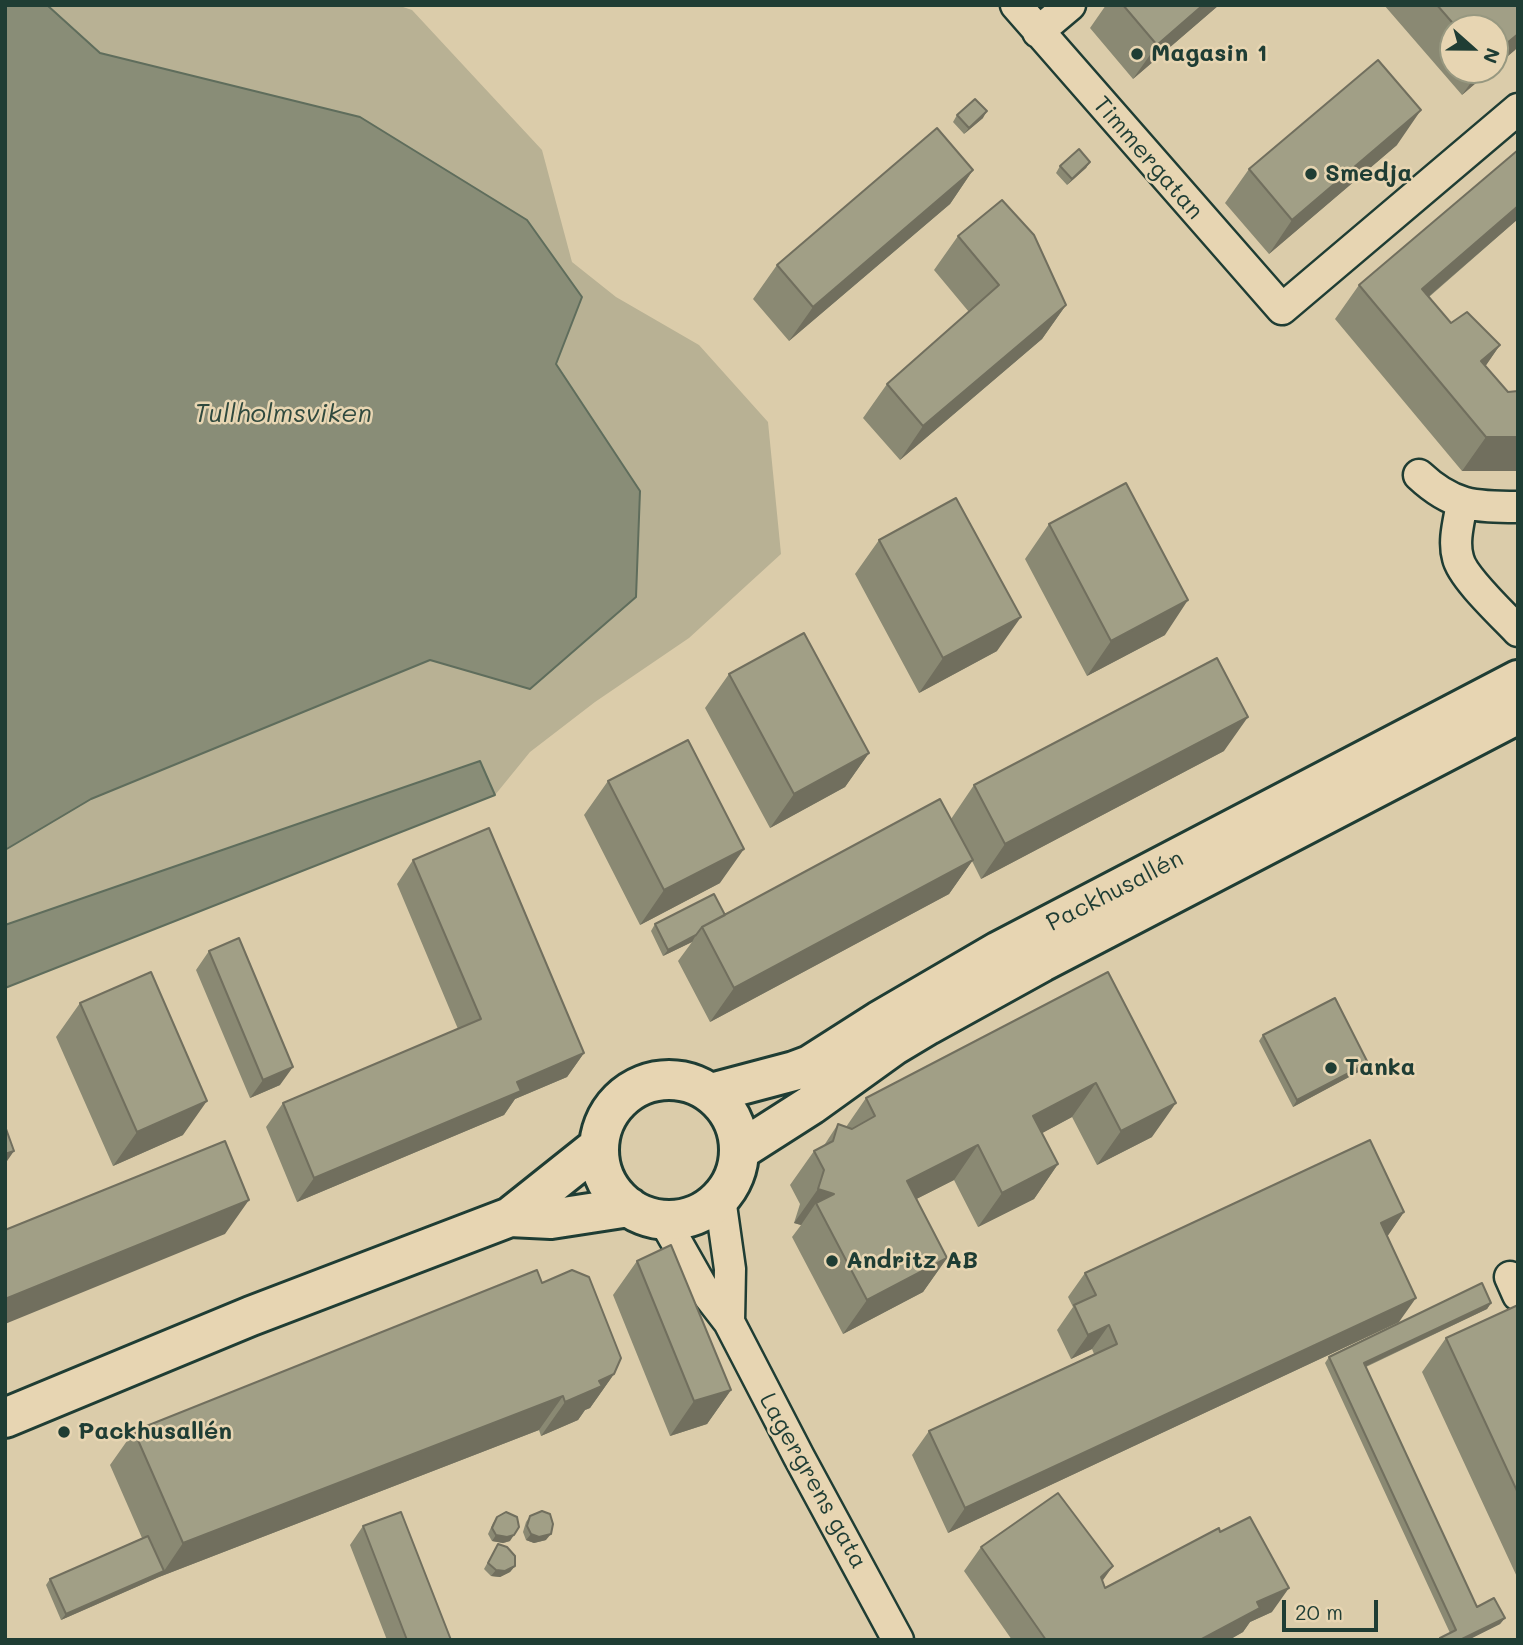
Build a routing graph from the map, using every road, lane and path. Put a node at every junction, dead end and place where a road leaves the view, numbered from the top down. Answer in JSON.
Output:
{"nodes":[{"id":1,"x":1016,"y":5,"type":"edge"},
{"id":2,"x":1070,"y":5,"type":"edge"},
{"id":3,"x":1038,"y":32,"type":"junction"},
{"id":4,"x":1518,"y":109,"type":"edge"},
{"id":5,"x":1419,"y":475,"type":"dead end"},
{"id":6,"x":1462,"y":503,"type":"junction"},
{"id":7,"x":1518,"y":507,"type":"edge"},
{"id":8,"x":1518,"y":631,"type":"edge"},
{"id":9,"x":1518,"y":680,"type":"edge"},
{"id":10,"x":1518,"y":714,"type":"edge"},
{"id":11,"x":711,"y":1093,"type":"junction"},
{"id":12,"x":599,"y":1146,"type":"junction"},
{"id":13,"x":739,"y":1151,"type":"junction"},
{"id":14,"x":720,"y":1198,"type":"junction"},
{"id":15,"x":646,"y":1214,"type":"junction"},
{"id":16,"x":510,"y":1217,"type":"junction"},
{"id":17,"x":729,"y":1322,"type":"junction"},
{"id":18,"x":5,"y":1418,"type":"edge"},
{"id":19,"x":898,"y":1640,"type":"edge"}],
"edges":[{"from":1,"to":3,"type":"street","name":"Timmergatan"},
{"from":2,"to":3,"type":"street"},
{"from":3,"to":4,"type":"street","name":"Timmergatan"},
{"from":5,"to":6,"type":"street"},
{"from":6,"to":7,"type":"street"},
{"from":6,"to":8,"type":"street"},
{"from":9,"to":11,"type":"street","name":"Packhusallén"},
{"from":10,"to":13,"type":"street","name":"Packhusallén"},
{"from":11,"to":12,"type":"street"},
{"from":11,"to":13,"type":"street"},
{"from":12,"to":15,"type":"street"},
{"from":12,"to":16,"type":"street"},
{"from":13,"to":14,"type":"street"},
{"from":14,"to":15,"type":"street"},
{"from":14,"to":17,"type":"street","name":"Lagergrens gata"},
{"from":15,"to":16,"type":"street"},
{"from":15,"to":17,"type":"street","name":"Lagergrens gata"},
{"from":16,"to":18,"type":"street"},
{"from":17,"to":19,"type":"street","name":"Lagergrens gata"}]}
